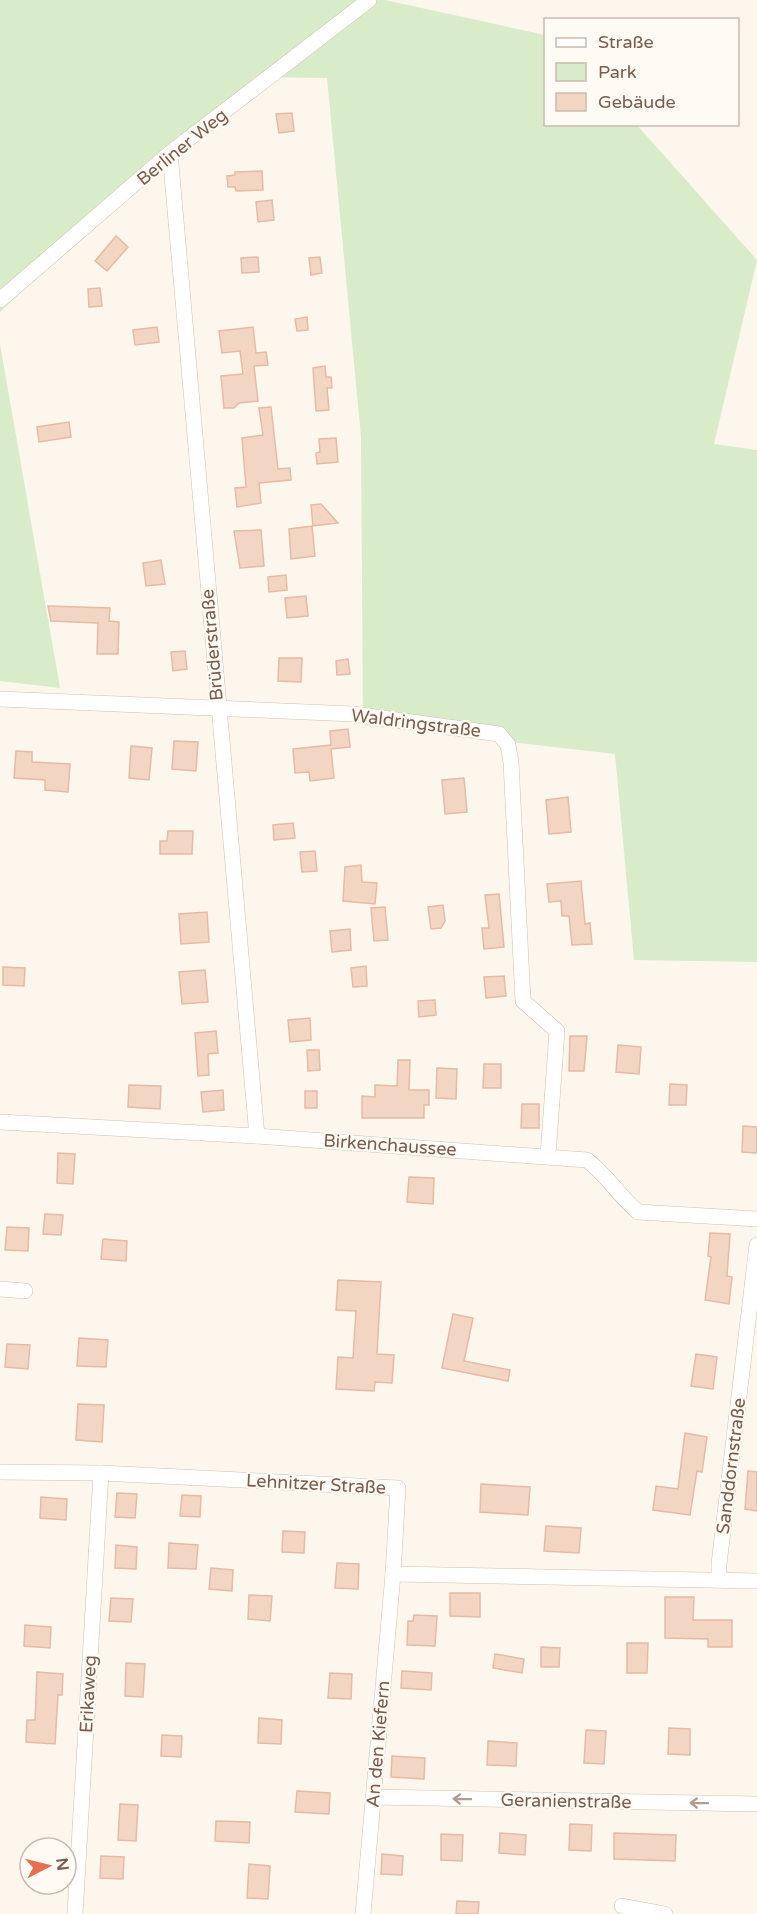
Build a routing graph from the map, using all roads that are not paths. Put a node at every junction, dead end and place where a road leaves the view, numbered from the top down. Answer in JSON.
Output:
{"nodes":[{"id":1,"x":369,"y":0,"type":"edge"},
{"id":2,"x":170,"y":153,"type":"junction"},
{"id":3,"x":0,"y":300,"type":"edge"},
{"id":4,"x":0,"y":699,"type":"edge"},
{"id":5,"x":218,"y":707,"type":"junction"},
{"id":6,"x":0,"y":1122,"type":"edge"},
{"id":7,"x":257,"y":1136,"type":"junction"},
{"id":8,"x":548,"y":1156,"type":"junction"},
{"id":9,"x":757,"y":1219,"type":"edge"},
{"id":10,"x":757,"y":1245,"type":"edge"},
{"id":11,"x":0,"y":1289,"type":"edge"},
{"id":12,"x":25,"y":1291,"type":"dead end"},
{"id":13,"x":0,"y":1472,"type":"edge"},
{"id":14,"x":101,"y":1473,"type":"junction"},
{"id":15,"x":393,"y":1574,"type":"junction"},
{"id":16,"x":719,"y":1580,"type":"junction"},
{"id":17,"x":757,"y":1581,"type":"edge"},
{"id":18,"x":374,"y":1797,"type":"junction"},
{"id":19,"x":757,"y":1804,"type":"edge"},
{"id":20,"x":622,"y":1906,"type":"dead end"},
{"id":21,"x":75,"y":1914,"type":"edge"},
{"id":22,"x":363,"y":1914,"type":"edge"},
{"id":23,"x":665,"y":1914,"type":"edge"}],
"edges":[{"from":1,"to":2,"type":"street","name":"Berliner Weg"},
{"from":2,"to":3,"type":"street","name":"Berliner Weg"},
{"from":2,"to":5,"type":"street","name":"Brüderstraße"},
{"from":4,"to":5,"type":"street","name":"Waldringstraße"},
{"from":5,"to":7,"type":"street","name":"Brüderstraße"},
{"from":5,"to":8,"type":"street","name":"Waldringstraße"},
{"from":6,"to":7,"type":"street","name":"Birkenchaussee"},
{"from":7,"to":8,"type":"street","name":"Birkenchaussee"},
{"from":8,"to":9,"type":"street","name":"Birkenchaussee"},
{"from":10,"to":16,"type":"street","name":"Sanddornstraße"},
{"from":11,"to":12,"type":"street"},
{"from":13,"to":14,"type":"street","name":"Lehnitzer Straße"},
{"from":14,"to":15,"type":"street","name":"Lehnitzer Straße"},
{"from":14,"to":21,"type":"street","name":"Erikaweg"},
{"from":15,"to":16,"type":"street"},
{"from":15,"to":18,"type":"street","name":"An den Kiefern"},
{"from":16,"to":17,"type":"street"},
{"from":19,"to":18,"type":"street","name":"Geranienstraße","one_way":true},
{"from":18,"to":22,"type":"street","name":"An den Kiefern"},
{"from":20,"to":23,"type":"street"}]}
